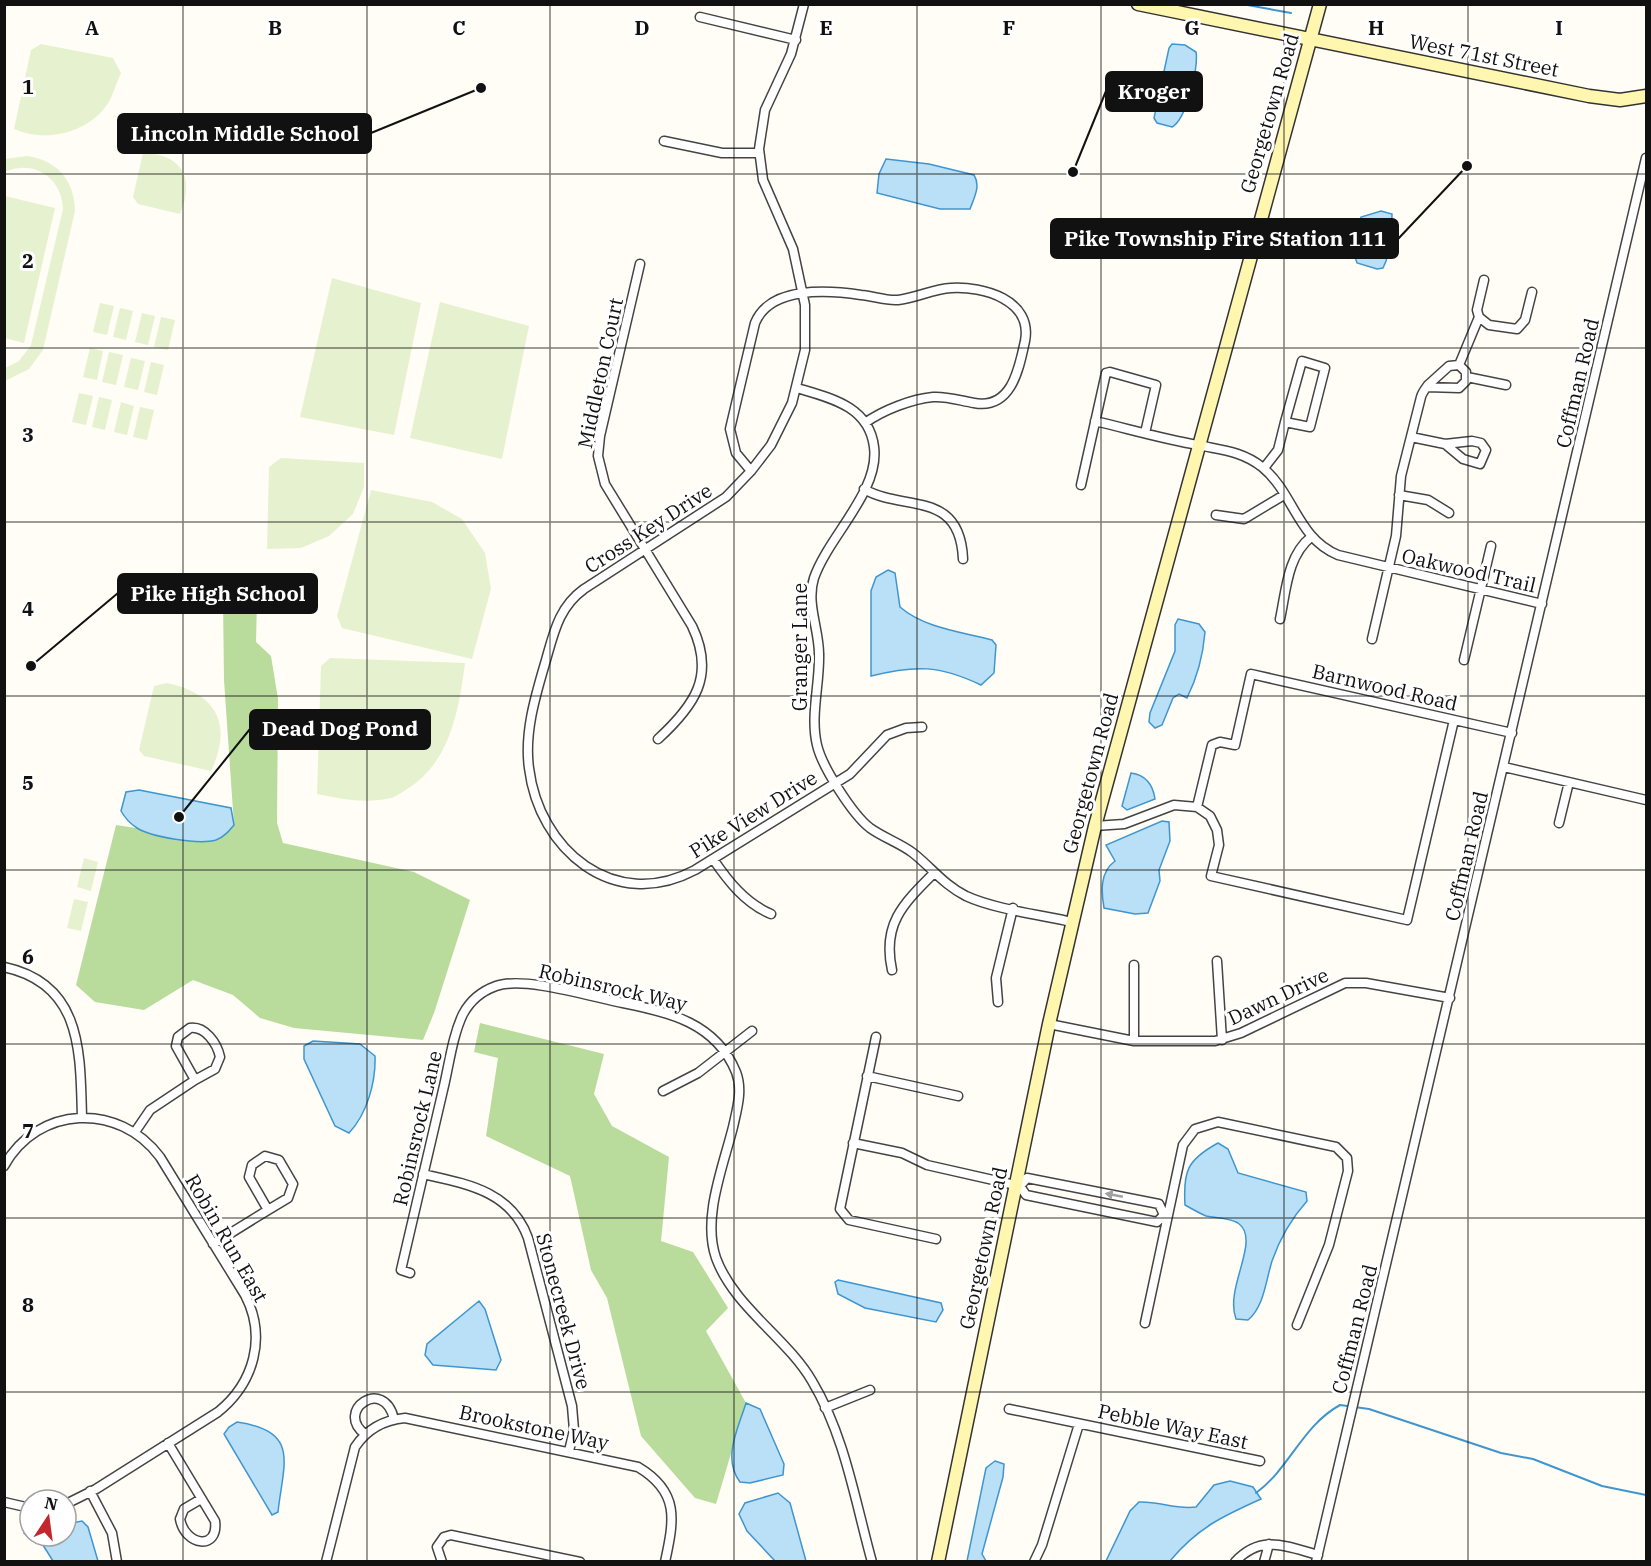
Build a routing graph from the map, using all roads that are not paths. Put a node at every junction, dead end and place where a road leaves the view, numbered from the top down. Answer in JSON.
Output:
{"nodes":[{"id":1,"x":804,"y":4,"type":"edge"},
{"id":2,"x":1138,"y":4,"type":"edge"},
{"id":3,"x":1320,"y":4,"type":"edge"},
{"id":4,"x":700,"y":17,"type":"dead end"},
{"id":5,"x":1310,"y":39,"type":"junction"},
{"id":6,"x":796,"y":40,"type":"junction"},
{"id":7,"x":1647,"y":96,"type":"edge"},
{"id":8,"x":664,"y":141,"type":"dead end"},
{"id":9,"x":759,"y":153,"type":"junction"},
{"id":10,"x":1647,"y":158,"type":"edge"},
{"id":11,"x":640,"y":264,"type":"dead end"},
{"id":12,"x":1484,"y":280,"type":"dead end"},
{"id":13,"x":1532,"y":292,"type":"dead end"},
{"id":14,"x":804,"y":295,"type":"junction"},
{"id":15,"x":1479,"y":317,"type":"junction"},
{"id":16,"x":1459,"y":365,"type":"junction"},
{"id":17,"x":1467,"y":377,"type":"junction"},
{"id":18,"x":1506,"y":385,"type":"dead end"},
{"id":19,"x":1427,"y":387,"type":"junction"},
{"id":20,"x":797,"y":388,"type":"junction"},
{"id":21,"x":1095,"y":421,"type":"junction"},
{"id":22,"x":1285,"y":422,"type":"junction"},
{"id":23,"x":865,"y":423,"type":"junction"},
{"id":24,"x":1145,"y":433,"type":"junction"},
{"id":25,"x":1411,"y":437,"type":"junction"},
{"id":26,"x":1445,"y":444,"type":"dead end"},
{"id":27,"x":1198,"y":446,"type":"junction"},
{"id":28,"x":1263,"y":468,"type":"junction"},
{"id":29,"x":751,"y":471,"type":"junction"},
{"id":30,"x":1081,"y":485,"type":"dead end"},
{"id":31,"x":864,"y":489,"type":"junction"},
{"id":32,"x":1284,"y":495,"type":"junction"},
{"id":33,"x":1399,"y":495,"type":"junction"},
{"id":34,"x":1449,"y":513,"type":"dead end"},
{"id":35,"x":1216,"y":515,"type":"dead end"},
{"id":36,"x":1311,"y":537,"type":"junction"},
{"id":37,"x":1491,"y":546,"type":"dead end"},
{"id":38,"x":645,"y":549,"type":"junction"},
{"id":39,"x":963,"y":559,"type":"dead end"},
{"id":40,"x":1389,"y":568,"type":"junction"},
{"id":41,"x":1481,"y":590,"type":"junction"},
{"id":42,"x":1542,"y":604,"type":"junction"},
{"id":43,"x":1280,"y":620,"type":"dead end"},
{"id":44,"x":1372,"y":639,"type":"dead end"},
{"id":45,"x":1464,"y":660,"type":"dead end"},
{"id":46,"x":1454,"y":720,"type":"junction"},
{"id":47,"x":922,"y":727,"type":"dead end"},
{"id":48,"x":1512,"y":733,"type":"junction"},
{"id":49,"x":657,"y":739,"type":"dead end"},
{"id":50,"x":1504,"y":767,"type":"junction"},
{"id":51,"x":837,"y":782,"type":"junction"},
{"id":52,"x":1569,"y":782,"type":"junction"},
{"id":53,"x":1647,"y":800,"type":"edge"},
{"id":54,"x":1197,"y":807,"type":"junction"},
{"id":55,"x":1559,"y":823,"type":"dead end"},
{"id":56,"x":1095,"y":826,"type":"junction"},
{"id":57,"x":713,"y":859,"type":"junction"},
{"id":58,"x":587,"y":868,"type":"joint"},
{"id":59,"x":934,"y":873,"type":"junction"},
{"id":60,"x":1012,"y":908,"type":"junction"},
{"id":61,"x":771,"y":914,"type":"dead end"},
{"id":62,"x":1072,"y":922,"type":"junction"},
{"id":63,"x":1217,"y":960,"type":"dead end"},
{"id":64,"x":1134,"y":964,"type":"dead end"},
{"id":65,"x":4,"y":967,"type":"edge"},
{"id":66,"x":892,"y":970,"type":"dead end"},
{"id":67,"x":482,"y":993,"type":"joint"},
{"id":68,"x":1450,"y":998,"type":"junction"},
{"id":69,"x":998,"y":1002,"type":"dead end"},
{"id":70,"x":1048,"y":1024,"type":"junction"},
{"id":71,"x":752,"y":1031,"type":"dead end"},
{"id":72,"x":876,"y":1037,"type":"dead end"},
{"id":73,"x":1221,"y":1040,"type":"junction"},
{"id":74,"x":1134,"y":1041,"type":"junction"},
{"id":75,"x":725,"y":1053,"type":"junction"},
{"id":76,"x":867,"y":1076,"type":"junction"},
{"id":77,"x":195,"y":1080,"type":"junction"},
{"id":78,"x":663,"y":1091,"type":"dead end"},
{"id":79,"x":958,"y":1096,"type":"dead end"},
{"id":80,"x":82,"y":1117,"type":"junction"},
{"id":81,"x":135,"y":1132,"type":"junction"},
{"id":82,"x":853,"y":1143,"type":"junction"},
{"id":83,"x":4,"y":1167,"type":"edge"},
{"id":84,"x":423,"y":1174,"type":"junction"},
{"id":85,"x":1018,"y":1185,"type":"junction"},
{"id":86,"x":268,"y":1210,"type":"junction"},
{"id":87,"x":1166,"y":1216,"type":"junction"},
{"id":88,"x":936,"y":1239,"type":"dead end"},
{"id":89,"x":213,"y":1244,"type":"junction"},
{"id":90,"x":410,"y":1273,"type":"dead end"},
{"id":91,"x":1145,"y":1323,"type":"dead end"},
{"id":92,"x":1297,"y":1325,"type":"dead end"},
{"id":93,"x":870,"y":1390,"type":"dead end"},
{"id":94,"x":825,"y":1408,"type":"junction"},
{"id":95,"x":1009,"y":1409,"type":"dead end"},
{"id":96,"x":394,"y":1419,"type":"junction"},
{"id":97,"x":1079,"y":1424,"type":"junction"},
{"id":98,"x":365,"y":1434,"type":"junction"},
{"id":99,"x":168,"y":1443,"type":"junction"},
{"id":100,"x":570,"y":1451,"type":"junction"},
{"id":101,"x":1260,"y":1461,"type":"dead end"},
{"id":102,"x":90,"y":1491,"type":"junction"},
{"id":103,"x":78,"y":1498,"type":"edge"},
{"id":104,"x":201,"y":1499,"type":"junction"},
{"id":105,"x":1269,"y":1544,"type":"junction"},
{"id":106,"x":1317,"y":1558,"type":"edge"},
{"id":107,"x":1238,"y":1561,"type":"edge"},
{"id":108,"x":117,"y":1562,"type":"edge"},
{"id":109,"x":326,"y":1562,"type":"edge"},
{"id":110,"x":442,"y":1562,"type":"edge"},
{"id":111,"x":580,"y":1562,"type":"edge"},
{"id":112,"x":665,"y":1562,"type":"edge"},
{"id":113,"x":872,"y":1562,"type":"edge"},
{"id":114,"x":938,"y":1562,"type":"edge"},
{"id":115,"x":1035,"y":1562,"type":"edge"},
{"id":116,"x":1264,"y":1562,"type":"edge"}],
"edges":[{"from":1,"to":6,"type":"street","name":"Cross Key Drive"},
{"from":2,"to":5,"type":"main road","name":"West 71st Street"},
{"from":3,"to":5,"type":"main road","name":"Georgetown Road"},
{"from":4,"to":6,"type":"street"},
{"from":5,"to":7,"type":"main road","name":"West 71st Street"},
{"from":5,"to":27,"type":"main road","name":"Georgetown Road"},
{"from":6,"to":9,"type":"street","name":"Cross Key Drive"},
{"from":8,"to":9,"type":"street"},
{"from":9,"to":14,"type":"street","name":"Cross Key Drive"},
{"from":10,"to":42,"type":"street","name":"Coffman Road"},
{"from":11,"to":38,"type":"street","name":"Middleton Court"},
{"from":12,"to":15,"type":"street"},
{"from":13,"to":15,"type":"street"},
{"from":14,"to":20,"type":"street","name":"Cross Key Drive"},
{"from":14,"to":23,"type":"street"},
{"from":14,"to":29,"type":"street"},
{"from":15,"to":16,"type":"street"},
{"from":16,"to":17,"type":"street"},
{"from":16,"to":19,"type":"street"},
{"from":17,"to":18,"type":"street"},
{"from":17,"to":19,"type":"street"},
{"from":19,"to":25,"type":"street"},
{"from":20,"to":23,"type":"street"},
{"from":20,"to":29,"type":"street","name":"Cross Key Drive"},
{"from":21,"to":24,"type":"street","name":"Oakwood Trail"},
{"from":21,"to":24,"type":"street"},
{"from":21,"to":30,"type":"street"},
{"from":22,"to":22,"type":"street"},
{"from":22,"to":28,"type":"street"},
{"from":23,"to":31,"type":"street","name":"Granger Lane"},
{"from":24,"to":27,"type":"street","name":"Oakwood Trail"},
{"from":25,"to":26,"type":"street"},
{"from":25,"to":33,"type":"street"},
{"from":27,"to":28,"type":"street","name":"Oakwood Trail"},
{"from":27,"to":56,"type":"main road","name":"Georgetown Road"},
{"from":28,"to":32,"type":"street","name":"Oakwood Trail"},
{"from":29,"to":38,"type":"street","name":"Cross Key Drive"},
{"from":31,"to":39,"type":"street"},
{"from":31,"to":51,"type":"street","name":"Granger Lane"},
{"from":32,"to":35,"type":"street"},
{"from":32,"to":36,"type":"street","name":"Oakwood Trail"},
{"from":33,"to":34,"type":"street"},
{"from":33,"to":40,"type":"street"},
{"from":36,"to":40,"type":"street","name":"Oakwood Trail"},
{"from":36,"to":43,"type":"street"},
{"from":37,"to":41,"type":"street"},
{"from":38,"to":49,"type":"street","name":"Middleton Court"},
{"from":38,"to":58,"type":"street","name":"Cross Key Drive"},
{"from":40,"to":41,"type":"street","name":"Oakwood Trail"},
{"from":40,"to":44,"type":"street","name":"Oakwood Trail"},
{"from":41,"to":42,"type":"street","name":"Oakwood Trail"},
{"from":41,"to":45,"type":"street"},
{"from":42,"to":48,"type":"street","name":"Coffman Road"},
{"from":46,"to":48,"type":"street","name":"Barnwood Road"},
{"from":46,"to":54,"type":"street","name":"Barnwood Road"},
{"from":46,"to":54,"type":"street"},
{"from":47,"to":51,"type":"street"},
{"from":48,"to":50,"type":"street","name":"Coffman Road"},
{"from":50,"to":52,"type":"street"},
{"from":50,"to":68,"type":"street","name":"Coffman Road"},
{"from":51,"to":57,"type":"street","name":"Pike View Drive"},
{"from":51,"to":59,"type":"street","name":"Pike View Drive"},
{"from":52,"to":53,"type":"street"},
{"from":52,"to":55,"type":"street"},
{"from":54,"to":56,"type":"street"},
{"from":56,"to":62,"type":"main road","name":"Georgetown Road"},
{"from":57,"to":58,"type":"street","name":"Pike View Drive"},
{"from":57,"to":61,"type":"street"},
{"from":59,"to":60,"type":"street","name":"Pike View Drive"},
{"from":59,"to":66,"type":"street"},
{"from":60,"to":62,"type":"street","name":"Pike View Drive"},
{"from":60,"to":69,"type":"street"},
{"from":62,"to":70,"type":"main road","name":"Georgetown Road"},
{"from":63,"to":73,"type":"street"},
{"from":64,"to":74,"type":"street"},
{"from":65,"to":80,"type":"street"},
{"from":67,"to":75,"type":"street","name":"Robinsrock Way"},
{"from":67,"to":84,"type":"street","name":"Robinsrock Lane"},
{"from":68,"to":73,"type":"street","name":"Dawn Drive"},
{"from":68,"to":106,"type":"street","name":"Coffman Road"},
{"from":70,"to":74,"type":"street","name":"Dawn Drive"},
{"from":70,"to":85,"type":"main road","name":"Georgetown Road"},
{"from":71,"to":75,"type":"street"},
{"from":72,"to":76,"type":"street"},
{"from":73,"to":74,"type":"street","name":"Dawn Drive"},
{"from":75,"to":78,"type":"street"},
{"from":75,"to":94,"type":"street","name":"Robinsrock Way"},
{"from":76,"to":79,"type":"street"},
{"from":76,"to":82,"type":"street"},
{"from":77,"to":77,"type":"street"},
{"from":77,"to":81,"type":"street"},
{"from":80,"to":81,"type":"street","name":"Robin Run East"},
{"from":80,"to":83,"type":"street","name":"Robin Run East"},
{"from":81,"to":89,"type":"street","name":"Robin Run East"},
{"from":82,"to":85,"type":"street"},
{"from":82,"to":88,"type":"street"},
{"from":84,"to":90,"type":"street","name":"Robinsrock Lane"},
{"from":84,"to":100,"type":"street","name":"Stonecreek Drive"},
{"from":85,"to":87,"type":"street"},
{"from":87,"to":85,"type":"street","one_way":true},
{"from":85,"to":114,"type":"main road","name":"Georgetown Road"},
{"from":86,"to":86,"type":"street"},
{"from":86,"to":89,"type":"street"},
{"from":87,"to":91,"type":"street"},
{"from":87,"to":92,"type":"street"},
{"from":89,"to":99,"type":"street","name":"Robin Run East"},
{"from":93,"to":94,"type":"street"},
{"from":94,"to":113,"type":"street","name":"Robinsrock Way"},
{"from":95,"to":97,"type":"street","name":"Pebble Way East"},
{"from":96,"to":98,"type":"street","name":"Brookstone Way"},
{"from":96,"to":98,"type":"street"},
{"from":96,"to":100,"type":"street","name":"Brookstone Way"},
{"from":97,"to":101,"type":"street","name":"Pebble Way East"},
{"from":97,"to":115,"type":"street"},
{"from":98,"to":109,"type":"street"},
{"from":99,"to":102,"type":"street","name":"Robin Run East"},
{"from":99,"to":104,"type":"street"},
{"from":100,"to":112,"type":"street","name":"Brookstone Way"},
{"from":102,"to":103,"type":"street","name":"Robin Run East"},
{"from":102,"to":108,"type":"street"},
{"from":104,"to":104,"type":"street"},
{"from":105,"to":106,"type":"street"},
{"from":105,"to":107,"type":"street"},
{"from":105,"to":116,"type":"street"},
{"from":110,"to":111,"type":"street"}]}
